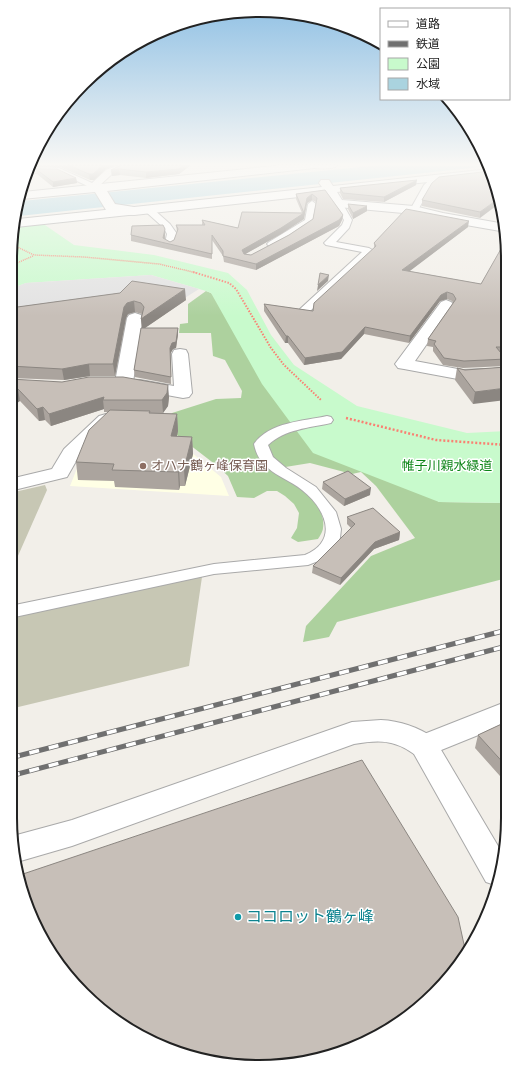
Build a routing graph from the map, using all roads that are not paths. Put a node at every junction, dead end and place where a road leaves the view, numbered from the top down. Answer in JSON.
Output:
{"nodes":[{"id":1,"x":92,"y":215,"type":"edge"},
{"id":2,"x":158,"y":215,"type":"edge"},
{"id":3,"x":163,"y":215,"type":"edge"},
{"id":4,"x":310,"y":215,"type":"edge"},
{"id":5,"x":345,"y":215,"type":"edge"},
{"id":6,"x":436,"y":215,"type":"edge"},
{"id":7,"x":20,"y":223,"type":"edge"},
{"id":8,"x":499,"y":226,"type":"edge"},
{"id":9,"x":176,"y":227,"type":"edge"},
{"id":10,"x":170,"y":243,"type":"edge"},
{"id":11,"x":267,"y":247,"type":"edge"},
{"id":12,"x":446,"y":304,"type":"dead end"},
{"id":13,"x":304,"y":311,"type":"edge"},
{"id":14,"x":135,"y":318,"type":"dead end"},
{"id":15,"x":180,"y":354,"type":"dead end"},
{"id":16,"x":499,"y":373,"type":"edge"},
{"id":17,"x":122,"y":420,"type":"edge"},
{"id":18,"x":327,"y":420,"type":"road end"},
{"id":19,"x":17,"y":483,"type":"edge"},
{"id":20,"x":17,"y":611,"type":"edge"},
{"id":21,"x":501,"y":714,"type":"edge"},
{"id":22,"x":424,"y":746,"type":"junction"},
{"id":23,"x":19,"y":848,"type":"edge"},
{"id":24,"x":495,"y":869,"type":"edge"}],
"edges":[{"from":1,"to":7,"type":"street"},
{"from":2,"to":10,"type":"lane"},
{"from":3,"to":9,"type":"lane"},
{"from":4,"to":11,"type":"lane"},
{"from":5,"to":13,"type":"lane"},
{"from":6,"to":8,"type":"street"},
{"from":12,"to":16,"type":"street"},
{"from":14,"to":15,"type":"street"},
{"from":17,"to":19,"type":"street"},
{"from":18,"to":20,"type":"lane"},
{"from":21,"to":22,"type":"street"},
{"from":22,"to":23,"type":"street"},
{"from":22,"to":24,"type":"street"}]}
